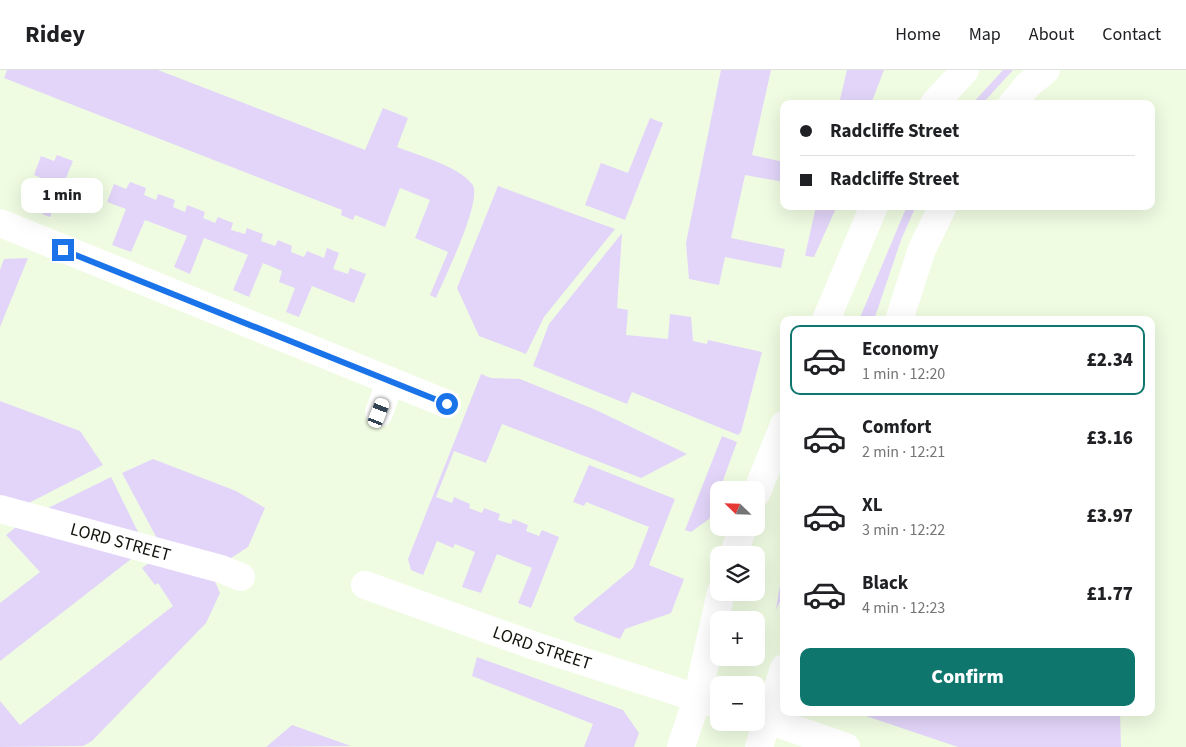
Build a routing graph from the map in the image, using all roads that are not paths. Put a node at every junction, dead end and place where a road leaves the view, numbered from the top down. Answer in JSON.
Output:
{"nodes":[{"id":1,"x":965,"y":70,"type":"edge"},
{"id":2,"x":1046,"y":70,"type":"edge"},
{"id":3,"x":938,"y":100,"type":"edge"},
{"id":4,"x":1015,"y":100,"type":"edge"},
{"id":5,"x":872,"y":210,"type":"edge"},
{"id":6,"x":941,"y":210,"type":"edge"},
{"id":7,"x":0,"y":224,"type":"edge"},
{"id":8,"x":828,"y":316,"type":"edge"},
{"id":9,"x":900,"y":316,"type":"edge"},
{"id":10,"x":390,"y":382,"type":"junction"},
{"id":11,"x":447,"y":404,"type":"dead end"},
{"id":12,"x":379,"y":413,"type":"dead end"},
{"id":13,"x":780,"y":435,"type":"edge"},
{"id":14,"x":761,"y":481,"type":"edge"},
{"id":15,"x":0,"y":509,"type":"edge"},
{"id":16,"x":241,"y":577,"type":"dead end"},
{"id":17,"x":365,"y":585,"type":"dead end"},
{"id":18,"x":720,"y":601,"type":"edge"},
{"id":19,"x":780,"y":677,"type":"edge"},
{"id":20,"x":708,"y":702,"type":"edge"},
{"id":21,"x":765,"y":711,"type":"edge"},
{"id":22,"x":765,"y":719,"type":"edge"},
{"id":23,"x":760,"y":731,"type":"edge"},
{"id":24,"x":681,"y":747,"type":"edge"},
{"id":25,"x":758,"y":747,"type":"edge"},
{"id":26,"x":846,"y":747,"type":"edge"}],
"edges":[{"from":1,"to":3,"type":"street"},
{"from":2,"to":4,"type":"street"},
{"from":5,"to":8,"type":"street"},
{"from":6,"to":9,"type":"street"},
{"from":7,"to":10,"type":"street"},
{"from":10,"to":11,"type":"street"},
{"from":10,"to":12,"type":"street"},
{"from":13,"to":14,"type":"street"},
{"from":15,"to":16,"type":"street","name":"LORD STREET"},
{"from":17,"to":20,"type":"street","name":"LORD STREET"},
{"from":18,"to":20,"type":"street"},
{"from":19,"to":21,"type":"street"},
{"from":20,"to":24,"type":"street"},
{"from":22,"to":26,"type":"street"},
{"from":23,"to":25,"type":"street"}]}
